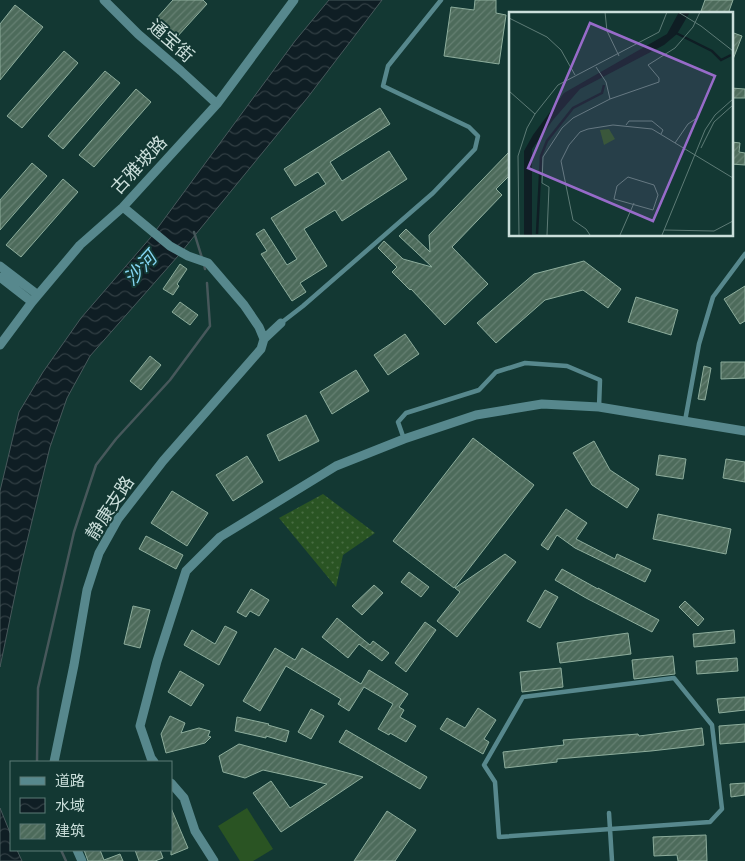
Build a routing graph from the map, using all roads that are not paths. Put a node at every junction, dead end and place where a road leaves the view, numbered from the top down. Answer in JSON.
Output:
{"nodes":[{"id":1,"x":104,"y":0,"type":"edge"},
{"id":2,"x":294,"y":0,"type":"edge"},
{"id":3,"x":441,"y":0,"type":"edge"},
{"id":4,"x":217,"y":104,"type":"junction"},
{"id":5,"x":123,"y":208,"type":"junction"},
{"id":6,"x":745,"y":254,"type":"edge"},
{"id":7,"x":0,"y":266,"type":"edge"},
{"id":8,"x":0,"y":277,"type":"edge"},
{"id":9,"x":35,"y":299,"type":"junction"},
{"id":10,"x":282,"y":323,"type":"joint"},
{"id":11,"x":264,"y":339,"type":"junction"},
{"id":12,"x":0,"y":345,"type":"edge"},
{"id":13,"x":599,"y":408,"type":"junction"},
{"id":14,"x":684,"y":422,"type":"junction"},
{"id":15,"x":745,"y":431,"type":"edge"},
{"id":16,"x":404,"y":439,"type":"junction"},
{"id":17,"x":54,"y":761,"type":"edge"},
{"id":18,"x":153,"y":761,"type":"edge"},
{"id":19,"x":172,"y":784,"type":"edge"},
{"id":20,"x":609,"y":813,"type":"dead end"},
{"id":21,"x":610,"y":829,"type":"junction"},
{"id":22,"x":214,"y":861,"type":"edge"},
{"id":23,"x":612,"y":861,"type":"edge"}],
"edges":[{"from":1,"to":4,"type":"street","name":"通宝街"},
{"from":2,"to":4,"type":"street","name":"古雅坡路"},
{"from":3,"to":10,"type":"lane"},
{"from":4,"to":5,"type":"street","name":"古雅坡路"},
{"from":5,"to":9,"type":"street","name":"古雅坡路"},
{"from":5,"to":11,"type":"street"},
{"from":6,"to":14,"type":"lane"},
{"from":7,"to":9,"type":"street"},
{"from":8,"to":9,"type":"street"},
{"from":9,"to":12,"type":"street","name":"古雅坡路"},
{"from":10,"to":11,"type":"street","name":"静康支路"},
{"from":11,"to":17,"type":"street","name":"静康支路"},
{"from":13,"to":14,"type":"street"},
{"from":13,"to":16,"type":"street"},
{"from":13,"to":16,"type":"lane"},
{"from":14,"to":15,"type":"street"},
{"from":16,"to":18,"type":"street"},
{"from":19,"to":22,"type":"street"},
{"from":20,"to":21,"type":"lane"},
{"from":21,"to":21,"type":"lane"},
{"from":21,"to":23,"type":"lane"}]}
